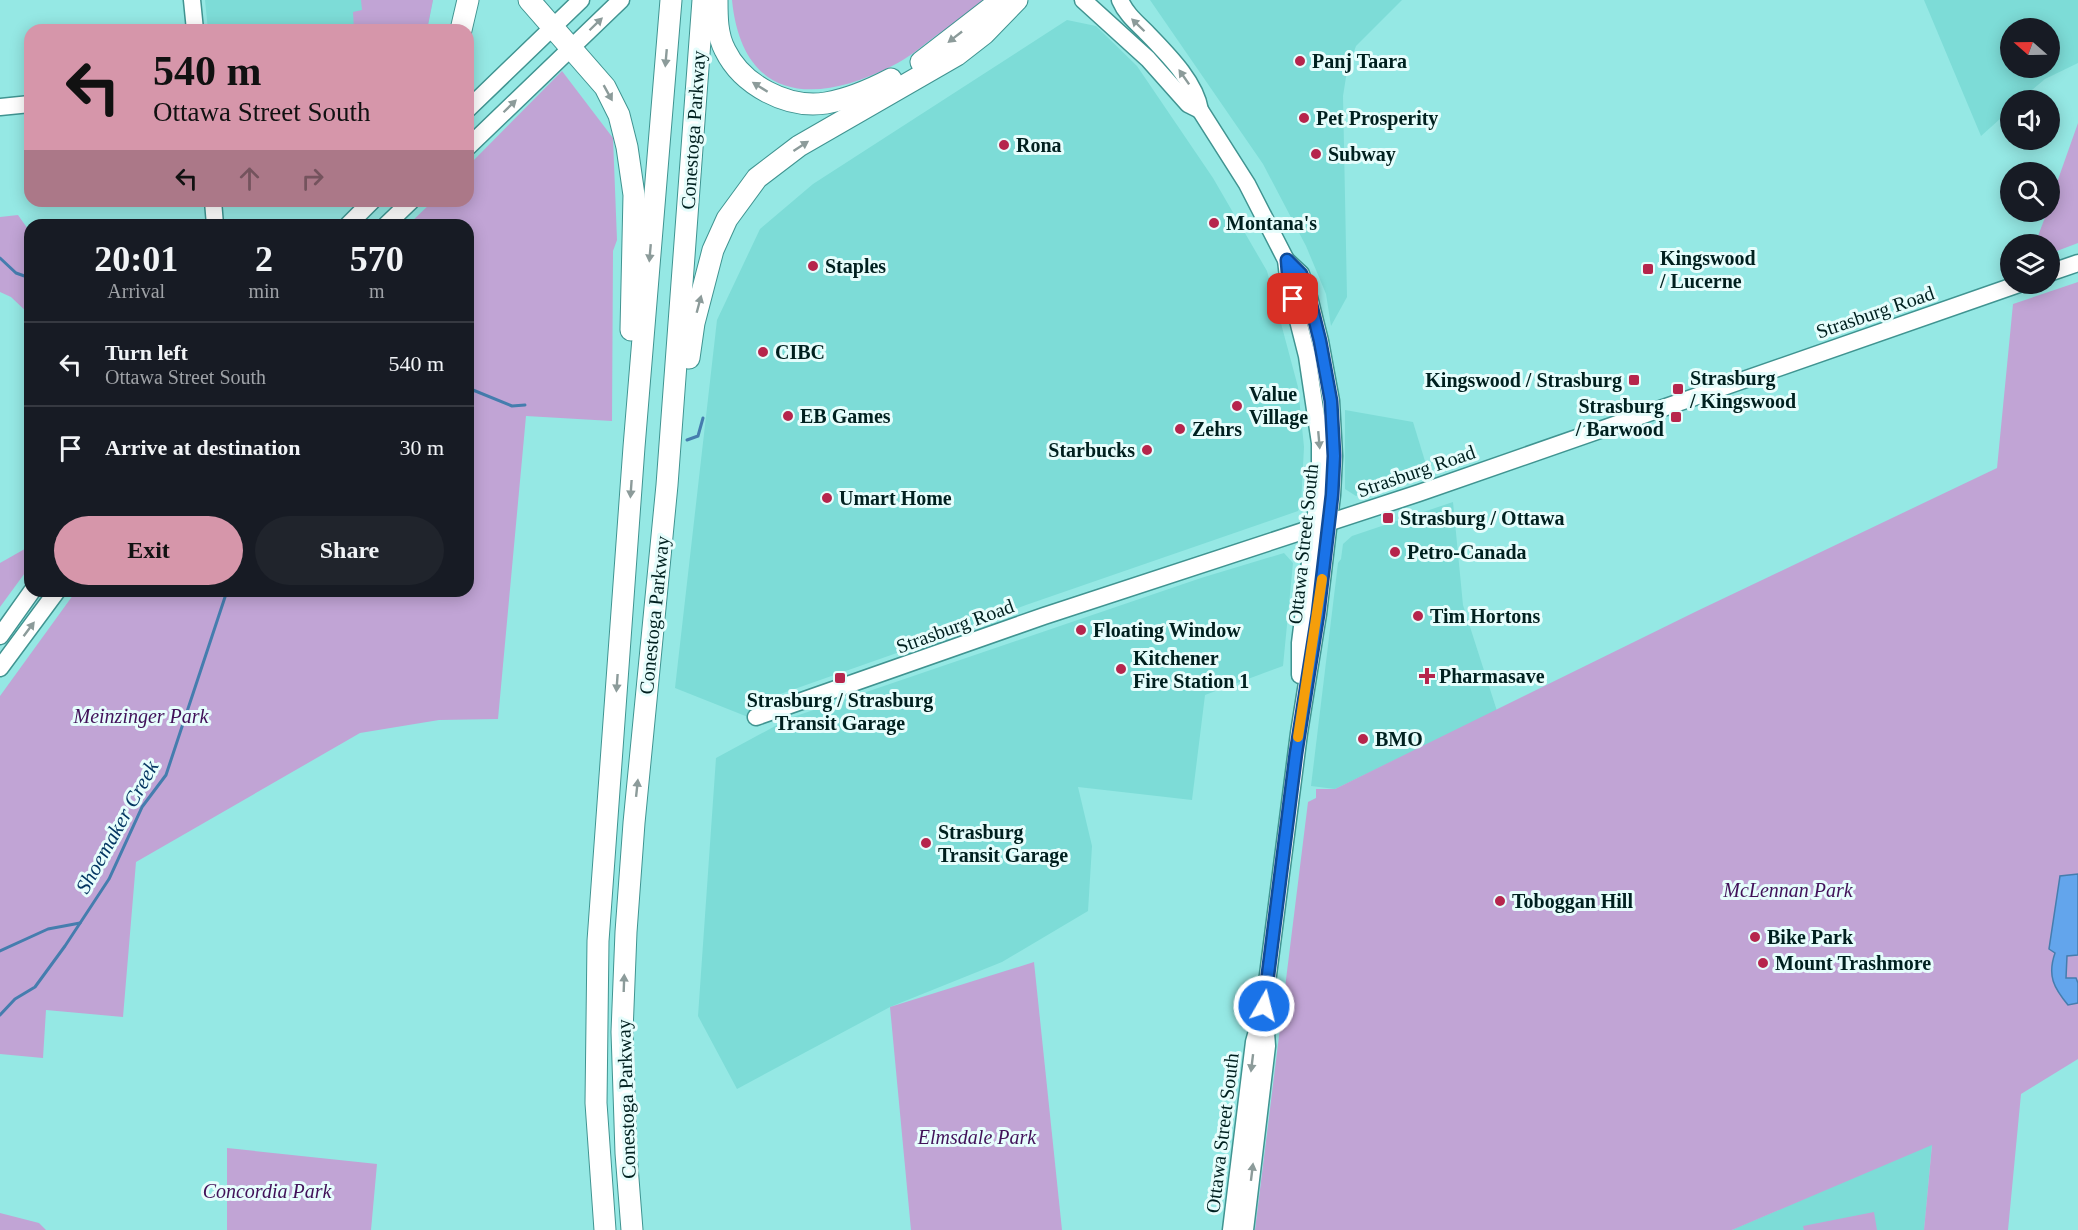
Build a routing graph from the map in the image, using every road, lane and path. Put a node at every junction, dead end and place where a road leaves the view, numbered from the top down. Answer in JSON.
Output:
{"nodes":[{"id":1,"x":192,"y":0,"type":"edge"},
{"id":2,"x":468,"y":0,"type":"edge"},
{"id":3,"x":529,"y":0,"type":"edge"},
{"id":4,"x":581,"y":0,"type":"edge"},
{"id":5,"x":621,"y":0,"type":"edge"},
{"id":6,"x":671,"y":0,"type":"edge"},
{"id":7,"x":703,"y":0,"type":"edge"},
{"id":8,"x":717,"y":0,"type":"edge"},
{"id":9,"x":1001,"y":0,"type":"edge"},
{"id":10,"x":1017,"y":0,"type":"edge"},
{"id":11,"x":1083,"y":0,"type":"edge"},
{"id":12,"x":1120,"y":0,"type":"edge"},
{"id":13,"x":194,"y":24,"type":"edge"},
{"id":14,"x":462,"y":24,"type":"edge"},
{"id":15,"x":554,"y":27,"type":"junction"},
{"id":16,"x":566,"y":53,"type":"junction"},
{"id":17,"x":474,"y":103,"type":"edge"},
{"id":18,"x":24,"y":105,"type":"edge"},
{"id":19,"x":0,"y":107,"type":"edge"},
{"id":20,"x":1200,"y":110,"type":"junction"},
{"id":21,"x":474,"y":141,"type":"edge"},
{"id":22,"x":366,"y":207,"type":"edge"},
{"id":23,"x":405,"y":207,"type":"edge"},
{"id":24,"x":354,"y":219,"type":"edge"},
{"id":25,"x":392,"y":219,"type":"edge"},
{"id":26,"x":2078,"y":263,"type":"edge"},
{"id":27,"x":2060,"y":269,"type":"edge"},
{"id":28,"x":2000,"y":291,"type":"edge"},
{"id":29,"x":634,"y":447,"type":"junction"},
{"id":30,"x":666,"y":485,"type":"junction"},
{"id":31,"x":1321,"y":526,"type":"junction"},
{"id":32,"x":28,"y":597,"type":"edge"},
{"id":33,"x":53,"y":597,"type":"edge"},
{"id":34,"x":0,"y":636,"type":"edge"},
{"id":35,"x":0,"y":668,"type":"edge"},
{"id":36,"x":756,"y":717,"type":"dead end"},
{"id":37,"x":1264,"y":1006,"type":"junction"},
{"id":38,"x":604,"y":1230,"type":"edge"},
{"id":39,"x":632,"y":1230,"type":"edge"},
{"id":40,"x":1231,"y":1230,"type":"edge"},
{"id":41,"x":1245,"y":1230,"type":"edge"}],
"edges":[{"from":1,"to":13,"type":"main road"},
{"from":2,"to":14,"type":"highway"},
{"from":3,"to":15,"type":"highway"},
{"from":4,"to":15,"type":"main road"},
{"from":16,"to":5,"type":"main road","one_way":true},
{"from":6,"to":29,"type":"highway","name":"Conestoga Parkway","one_way":true},
{"from":7,"to":30,"type":"highway","name":"Conestoga Parkway"},
{"from":9,"to":8,"type":"highway","one_way":true},
{"from":30,"to":10,"type":"highway","one_way":true},
{"from":11,"to":20,"type":"main road","name":"Ottawa Street South"},
{"from":20,"to":12,"type":"main road","name":"Ottawa Street South","one_way":true},
{"from":15,"to":16,"type":"highway"},
{"from":15,"to":17,"type":"main road"},
{"from":21,"to":16,"type":"main road","one_way":true},
{"from":16,"to":29,"type":"highway","one_way":true},
{"from":18,"to":19,"type":"main road"},
{"from":20,"to":31,"type":"main road","name":"Ottawa Street South"},
{"from":22,"to":24,"type":"main road"},
{"from":23,"to":25,"type":"main road"},
{"from":26,"to":27,"type":"main road"},
{"from":28,"to":31,"type":"main road","name":"Strasburg Road"},
{"from":29,"to":38,"type":"highway","name":"Conestoga Parkway","one_way":true},
{"from":39,"to":30,"type":"highway","name":"Conestoga Parkway","one_way":true},
{"from":31,"to":36,"type":"main road","name":"Strasburg Road"},
{"from":31,"to":37,"type":"main road","name":"Ottawa Street South"},
{"from":32,"to":34,"type":"main road"},
{"from":35,"to":33,"type":"main road","one_way":true},
{"from":37,"to":40,"type":"main road","name":"Ottawa Street South","one_way":true},
{"from":41,"to":37,"type":"main road","name":"Ottawa Street South","one_way":true}]}
